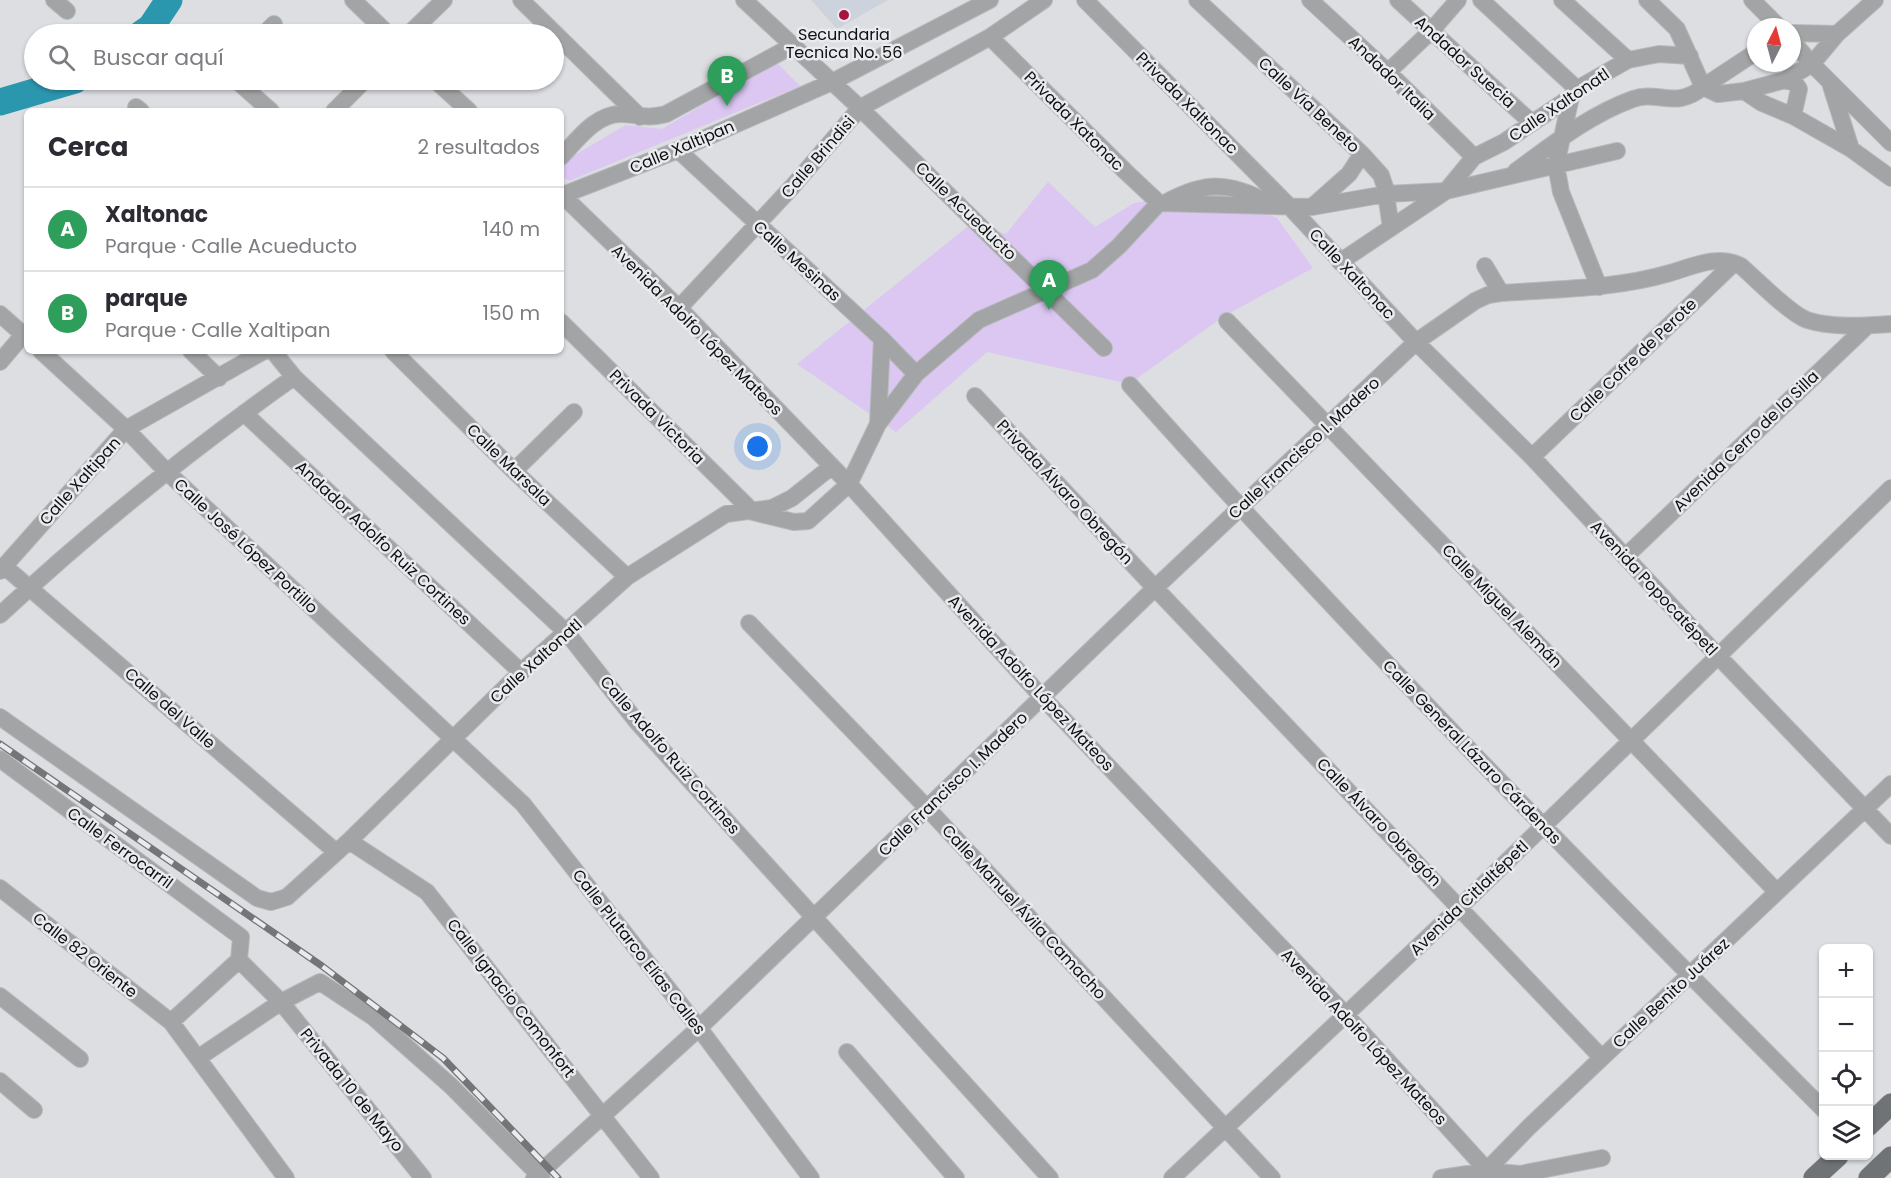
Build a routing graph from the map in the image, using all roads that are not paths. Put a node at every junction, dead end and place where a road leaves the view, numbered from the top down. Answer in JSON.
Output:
{"nodes":[{"id":1,"x":54,"y":0,"type":"edge"},
{"id":2,"x":353,"y":0,"type":"edge"},
{"id":3,"x":444,"y":0,"type":"edge"},
{"id":4,"x":521,"y":0,"type":"edge"},
{"id":5,"x":744,"y":0,"type":"edge"},
{"id":6,"x":990,"y":0,"type":"edge"},
{"id":7,"x":1044,"y":0,"type":"edge"},
{"id":8,"x":1085,"y":0,"type":"edge"},
{"id":9,"x":1197,"y":0,"type":"edge"},
{"id":10,"x":1310,"y":0,"type":"edge"},
{"id":11,"x":1398,"y":0,"type":"edge"},
{"id":12,"x":1458,"y":0,"type":"edge"},
{"id":13,"x":1481,"y":0,"type":"edge"},
{"id":14,"x":1562,"y":0,"type":"edge"},
{"id":15,"x":1647,"y":0,"type":"edge"},
{"id":16,"x":1752,"y":0,"type":"edge"},
{"id":17,"x":1875,"y":0,"type":"edge"},
{"id":18,"x":67,"y":11,"type":"dead end"},
{"id":19,"x":1770,"y":18,"type":"edge"},
{"id":20,"x":378,"y":24,"type":"edge"},
{"id":21,"x":419,"y":24,"type":"edge"},
{"id":22,"x":545,"y":24,"type":"edge"},
{"id":23,"x":1431,"y":31,"type":"junction"},
{"id":24,"x":1801,"y":33,"type":"edge"},
{"id":25,"x":1837,"y":34,"type":"junction"},
{"id":26,"x":990,"y":37,"type":"junction"},
{"id":27,"x":564,"y":43,"type":"edge"},
{"id":28,"x":792,"y":46,"type":"junction"},
{"id":29,"x":1801,"y":51,"type":"edge"},
{"id":30,"x":1690,"y":56,"type":"junction"},
{"id":31,"x":1747,"y":58,"type":"edge"},
{"id":32,"x":1628,"y":60,"type":"junction"},
{"id":33,"x":1812,"y":64,"type":"junction"},
{"id":34,"x":1388,"y":72,"type":"junction"},
{"id":35,"x":1785,"y":80,"type":"junction"},
{"id":36,"x":832,"y":82,"type":"junction"},
{"id":37,"x":1830,"y":82,"type":"junction"},
{"id":38,"x":1703,"y":87,"type":"junction"},
{"id":39,"x":247,"y":90,"type":"edge"},
{"id":40,"x":355,"y":90,"type":"edge"},
{"id":41,"x":446,"y":90,"type":"edge"},
{"id":42,"x":1744,"y":91,"type":"junction"},
{"id":43,"x":1574,"y":93,"type":"junction"},
{"id":44,"x":268,"y":108,"type":"edge"},
{"id":45,"x":337,"y":108,"type":"edge"},
{"id":46,"x":466,"y":108,"type":"edge"},
{"id":47,"x":861,"y":108,"type":"junction"},
{"id":48,"x":1793,"y":116,"type":"junction"},
{"id":49,"x":640,"y":118,"type":"junction"},
{"id":50,"x":1532,"y":123,"type":"junction"},
{"id":51,"x":1563,"y":136,"type":"junction"},
{"id":52,"x":1891,"y":143,"type":"edge"},
{"id":53,"x":1851,"y":149,"type":"junction"},
{"id":54,"x":678,"y":150,"type":"junction"},
{"id":55,"x":1617,"y":151,"type":"dead end"},
{"id":56,"x":564,"y":154,"type":"edge"},
{"id":57,"x":1362,"y":154,"type":"junction"},
{"id":58,"x":1474,"y":157,"type":"junction"},
{"id":59,"x":1556,"y":165,"type":"junction"},
{"id":60,"x":1508,"y":177,"type":"junction"},
{"id":61,"x":1891,"y":177,"type":"edge"},
{"id":62,"x":1446,"y":191,"type":"junction"},
{"id":63,"x":564,"y":193,"type":"edge"},
{"id":64,"x":1386,"y":194,"type":"junction"},
{"id":65,"x":564,"y":196,"type":"edge"},
{"id":66,"x":1162,"y":203,"type":"junction"},
{"id":67,"x":1281,"y":206,"type":"junction"},
{"id":68,"x":1312,"y":207,"type":"junction"},
{"id":69,"x":757,"y":224,"type":"junction"},
{"id":70,"x":1391,"y":228,"type":"junction"},
{"id":71,"x":1340,"y":262,"type":"junction"},
{"id":72,"x":1734,"y":263,"type":"junction"},
{"id":73,"x":1485,"y":266,"type":"dead end"},
{"id":74,"x":1599,"y":287,"type":"junction"},
{"id":75,"x":1047,"y":291,"type":"junction"},
{"id":76,"x":1501,"y":292,"type":"junction"},
{"id":77,"x":678,"y":308,"type":"junction"},
{"id":78,"x":0,"y":314,"type":"edge"},
{"id":79,"x":1227,"y":321,"type":"dead end"},
{"id":80,"x":1891,"y":324,"type":"edge"},
{"id":81,"x":564,"y":325,"type":"edge"},
{"id":82,"x":1867,"y":326,"type":"junction"},
{"id":83,"x":24,"y":336,"type":"edge"},
{"id":84,"x":24,"y":338,"type":"edge"},
{"id":85,"x":882,"y":339,"type":"junction"},
{"id":86,"x":1416,"y":342,"type":"junction"},
{"id":87,"x":1104,"y":348,"type":"dead end"},
{"id":88,"x":44,"y":354,"type":"edge"},
{"id":89,"x":194,"y":354,"type":"edge"},
{"id":90,"x":259,"y":354,"type":"edge"},
{"id":91,"x":275,"y":354,"type":"edge"},
{"id":92,"x":396,"y":354,"type":"edge"},
{"id":93,"x":0,"y":362,"type":"edge"},
{"id":94,"x":916,"y":374,"type":"junction"},
{"id":95,"x":219,"y":378,"type":"junction"},
{"id":96,"x":294,"y":378,"type":"junction"},
{"id":97,"x":1130,"y":385,"type":"dead end"},
{"id":98,"x":975,"y":396,"type":"dead end"},
{"id":99,"x":574,"y":411,"type":"dead end"},
{"id":100,"x":244,"y":413,"type":"junction"},
{"id":101,"x":878,"y":424,"type":"junction"},
{"id":102,"x":1327,"y":427,"type":"junction"},
{"id":103,"x":126,"y":429,"type":"junction"},
{"id":104,"x":1532,"y":457,"type":"junction"},
{"id":105,"x":831,"y":467,"type":"junction"},
{"id":106,"x":166,"y":471,"type":"junction"},
{"id":107,"x":514,"y":471,"type":"junction"},
{"id":108,"x":849,"y":484,"type":"junction"},
{"id":109,"x":1891,"y":488,"type":"edge"},
{"id":110,"x":1240,"y":508,"type":"junction"},
{"id":111,"x":753,"y":512,"type":"junction"},
{"id":112,"x":1624,"y":557,"type":"junction"},
{"id":113,"x":2,"y":568,"type":"edge"},
{"id":114,"x":627,"y":577,"type":"junction"},
{"id":115,"x":29,"y":587,"type":"junction"},
{"id":116,"x":1155,"y":588,"type":"junction"},
{"id":117,"x":0,"y":615,"type":"edge"},
{"id":118,"x":749,"y":623,"type":"dead end"},
{"id":119,"x":567,"y":633,"type":"junction"},
{"id":120,"x":1718,"y":656,"type":"junction"},
{"id":121,"x":521,"y":672,"type":"junction"},
{"id":122,"x":1042,"y":697,"type":"junction"},
{"id":123,"x":0,"y":717,"type":"edge"},
{"id":124,"x":453,"y":738,"type":"junction"},
{"id":125,"x":1631,"y":740,"type":"junction"},
{"id":126,"x":0,"y":759,"type":"edge"},
{"id":127,"x":1891,"y":784,"type":"edge"},
{"id":128,"x":928,"y":809,"type":"junction"},
{"id":129,"x":1864,"y":809,"type":"junction"},
{"id":130,"x":1543,"y":827,"type":"junction"},
{"id":131,"x":1891,"y":836,"type":"edge"},
{"id":132,"x":342,"y":846,"type":"junction"},
{"id":133,"x":0,"y":888,"type":"edge"},
{"id":134,"x":1776,"y":891,"type":"junction"},
{"id":135,"x":1460,"y":907,"type":"junction"},
{"id":136,"x":815,"y":918,"type":"junction"},
{"id":137,"x":239,"y":960,"type":"junction"},
{"id":138,"x":1690,"y":976,"type":"junction"},
{"id":139,"x":0,"y":996,"type":"edge"},
{"id":140,"x":281,"y":1002,"type":"junction"},
{"id":141,"x":1346,"y":1015,"type":"junction"},
{"id":142,"x":171,"y":1022,"type":"junction"},
{"id":143,"x":699,"y":1028,"type":"junction"},
{"id":144,"x":848,"y":1052,"type":"dead end"},
{"id":145,"x":198,"y":1058,"type":"junction"},
{"id":146,"x":1602,"y":1058,"type":"junction"},
{"id":147,"x":80,"y":1059,"type":"dead end"},
{"id":148,"x":0,"y":1081,"type":"edge"},
{"id":149,"x":1891,"y":1104,"type":"edge"},
{"id":150,"x":1820,"y":1106,"type":"edge"},
{"id":151,"x":34,"y":1110,"type":"dead end"},
{"id":152,"x":603,"y":1115,"type":"junction"},
{"id":153,"x":1873,"y":1122,"type":"edge"},
{"id":154,"x":1227,"y":1129,"type":"junction"},
{"id":155,"x":1891,"y":1157,"type":"edge"},
{"id":156,"x":1602,"y":1158,"type":"dead end"},
{"id":157,"x":1833,"y":1160,"type":"edge"},
{"id":158,"x":1487,"y":1176,"type":"edge"},
{"id":159,"x":538,"y":1177,"type":"edge"},
{"id":160,"x":286,"y":1178,"type":"edge"},
{"id":161,"x":423,"y":1178,"type":"edge"},
{"id":162,"x":651,"y":1178,"type":"edge"},
{"id":163,"x":811,"y":1178,"type":"edge"},
{"id":164,"x":956,"y":1178,"type":"edge"},
{"id":165,"x":1050,"y":1178,"type":"edge"},
{"id":166,"x":1172,"y":1178,"type":"edge"},
{"id":167,"x":1272,"y":1178,"type":"edge"},
{"id":168,"x":1441,"y":1178,"type":"edge"},
{"id":169,"x":1814,"y":1178,"type":"edge"},
{"id":170,"x":1869,"y":1178,"type":"edge"}],
"edges":[{"from":1,"to":18,"type":"street"},
{"from":2,"to":20,"type":"street"},
{"from":3,"to":21,"type":"street"},
{"from":4,"to":22,"type":"street"},
{"from":5,"to":28,"type":"street","name":"Calle Acueducto"},
{"from":6,"to":36,"type":"street"},
{"from":7,"to":26,"type":"street","name":"Calle Brindisi"},
{"from":8,"to":67,"type":"street","name":"Privada Xaltonac"},
{"from":9,"to":57,"type":"street","name":"Calle Vía Beneto"},
{"from":10,"to":34,"type":"street","name":"Andador Italia"},
{"from":11,"to":23,"type":"street","name":"Andador Suecia"},
{"from":12,"to":23,"type":"street"},
{"from":13,"to":43,"type":"street"},
{"from":14,"to":32,"type":"street"},
{"from":15,"to":30,"type":"street"},
{"from":16,"to":19,"type":"street"},
{"from":17,"to":25,"type":"street"},
{"from":23,"to":34,"type":"street"},
{"from":23,"to":50,"type":"street","name":"Andador Suecia"},
{"from":24,"to":25,"type":"street"},
{"from":25,"to":33,"type":"street"},
{"from":26,"to":47,"type":"street","name":"Calle Brindisi"},
{"from":26,"to":66,"type":"street","name":"Privada Xatonac"},
{"from":27,"to":49,"type":"street"},
{"from":28,"to":36,"type":"street","name":"Calle Acueducto"},
{"from":28,"to":49,"type":"street"},
{"from":29,"to":33,"type":"street"},
{"from":30,"to":32,"type":"street","name":"Calle Xaltonatl"},
{"from":30,"to":38,"type":"street"},
{"from":31,"to":38,"type":"street","name":"Calle Xaltonatl"},
{"from":32,"to":43,"type":"street","name":"Calle Xaltonatl"},
{"from":33,"to":35,"type":"street"},
{"from":33,"to":37,"type":"street"},
{"from":34,"to":58,"type":"street","name":"Andador Italia"},
{"from":35,"to":42,"type":"street"},
{"from":35,"to":48,"type":"street"},
{"from":36,"to":47,"type":"street","name":"Calle Acueducto"},
{"from":36,"to":54,"type":"street","name":"Calle Xaltipan"},
{"from":37,"to":52,"type":"street"},
{"from":37,"to":53,"type":"street"},
{"from":38,"to":42,"type":"street"},
{"from":38,"to":51,"type":"street","name":"Calle Xaltonatl"},
{"from":39,"to":44,"type":"street"},
{"from":40,"to":45,"type":"street"},
{"from":41,"to":46,"type":"street"},
{"from":42,"to":48,"type":"street"},
{"from":43,"to":50,"type":"street","name":"Calle Xaltonatl"},
{"from":43,"to":51,"type":"street"},
{"from":47,"to":69,"type":"street","name":"Calle Brindisi"},
{"from":47,"to":75,"type":"street","name":"Calle Acueducto"},
{"from":48,"to":53,"type":"street"},
{"from":49,"to":56,"type":"street"},
{"from":50,"to":58,"type":"street","name":"Calle Xaltonatl"},
{"from":51,"to":59,"type":"street"},
{"from":51,"to":60,"type":"street","name":"Calle Xaltonatl"},
{"from":53,"to":61,"type":"street"},
{"from":54,"to":63,"type":"street","name":"Calle Xaltipan"},
{"from":54,"to":69,"type":"street","name":"Calle Mesinas"},
{"from":55,"to":59,"type":"street","name":"Calle Xaltonatl"},
{"from":57,"to":64,"type":"street","name":"Calle Vía Beneto"},
{"from":57,"to":68,"type":"street"},
{"from":58,"to":62,"type":"street","name":"Calle Xaltonatl"},
{"from":59,"to":60,"type":"street","name":"Calle Xaltonatl"},
{"from":59,"to":74,"type":"street"},
{"from":60,"to":62,"type":"street","name":"Calle Xaltonatl"},
{"from":62,"to":64,"type":"street","name":"Calle Xaltonatl"},
{"from":62,"to":70,"type":"street","name":"Calle Xaltonatl"},
{"from":64,"to":68,"type":"street"},
{"from":64,"to":70,"type":"street","name":"Calle Vía Beneto"},
{"from":65,"to":77,"type":"street","name":"Avenida Adolfo López Mateos"},
{"from":66,"to":67,"type":"street"},
{"from":66,"to":75,"type":"street"},
{"from":67,"to":68,"type":"street"},
{"from":67,"to":71,"type":"street","name":"Calle Xaltonac"},
{"from":69,"to":77,"type":"street","name":"Calle Brindisi"},
{"from":69,"to":85,"type":"street","name":"Calle Mesinas"},
{"from":70,"to":71,"type":"street","name":"Calle Xaltonatl"},
{"from":71,"to":86,"type":"street","name":"Calle Xaltonac"},
{"from":72,"to":74,"type":"street","name":"Calle Francisco I. Madero"},
{"from":72,"to":82,"type":"street"},
{"from":72,"to":104,"type":"street","name":"Calle Cofre de Perote"},
{"from":73,"to":76,"type":"street"},
{"from":74,"to":76,"type":"street","name":"Calle Francisco I. Madero"},
{"from":75,"to":87,"type":"street","name":"Calle Acueducto"},
{"from":75,"to":94,"type":"street"},
{"from":76,"to":86,"type":"street","name":"Calle Francisco I. Madero"},
{"from":77,"to":105,"type":"street","name":"Avenida Adolfo López Mateos"},
{"from":78,"to":83,"type":"street"},
{"from":79,"to":102,"type":"street","name":"Calle Miguel Alemán"},
{"from":80,"to":82,"type":"street"},
{"from":81,"to":111,"type":"street","name":"Privada Victoria"},
{"from":82,"to":112,"type":"street","name":"Avenida Cerro de la Silla"},
{"from":84,"to":93,"type":"street"},
{"from":85,"to":94,"type":"street","name":"Calle Mesinas"},
{"from":85,"to":101,"type":"street"},
{"from":86,"to":102,"type":"street","name":"Calle Francisco I. Madero"},
{"from":86,"to":104,"type":"street","name":"Avenida Popocatépetl"},
{"from":88,"to":103,"type":"street","name":"Calle José López Portillo"},
{"from":89,"to":95,"type":"street"},
{"from":90,"to":95,"type":"street","name":"Calle Xaltipan"},
{"from":91,"to":96,"type":"street","name":"Calle Adolfo Ruiz Cortines"},
{"from":92,"to":107,"type":"street","name":"Calle Marsala"},
{"from":94,"to":101,"type":"street"},
{"from":95,"to":103,"type":"street","name":"Calle Xaltipan"},
{"from":96,"to":100,"type":"street"},
{"from":96,"to":119,"type":"street","name":"Calle Adolfo Ruiz Cortines"},
{"from":97,"to":110,"type":"street","name":"Calle General Lázaro Cárdenas"},
{"from":98,"to":116,"type":"street","name":"Privada Álvaro Obregón"},
{"from":99,"to":107,"type":"street"},
{"from":100,"to":106,"type":"street"},
{"from":100,"to":121,"type":"street","name":"Andador Adolfo Ruiz Cortines"},
{"from":101,"to":108,"type":"street"},
{"from":102,"to":110,"type":"street","name":"Calle Francisco I. Madero"},
{"from":102,"to":125,"type":"street","name":"Calle Miguel Alemán"},
{"from":103,"to":106,"type":"street","name":"Calle José López Portillo"},
{"from":103,"to":113,"type":"street","name":"Calle Xaltipan"},
{"from":104,"to":112,"type":"street","name":"Avenida Popocatépetl"},
{"from":105,"to":108,"type":"street","name":"Avenida Adolfo López Mateos"},
{"from":105,"to":111,"type":"street","name":"Calle Xaltonatl"},
{"from":106,"to":115,"type":"street"},
{"from":106,"to":124,"type":"street","name":"Calle José López Portillo"},
{"from":107,"to":114,"type":"street","name":"Calle Marsala"},
{"from":108,"to":111,"type":"street"},
{"from":108,"to":122,"type":"street","name":"Avenida Adolfo López Mateos"},
{"from":109,"to":120,"type":"street","name":"Avenida Citlaltépetl"},
{"from":110,"to":116,"type":"street","name":"Calle Francisco I. Madero"},
{"from":110,"to":130,"type":"street","name":"Calle General Lázaro Cárdenas"},
{"from":111,"to":114,"type":"street","name":"Calle Xaltonatl"},
{"from":112,"to":120,"type":"street","name":"Avenida Popocatépetl"},
{"from":113,"to":115,"type":"street","name":"Calle del Valle"},
{"from":114,"to":119,"type":"street","name":"Calle Xaltonatl"},
{"from":115,"to":117,"type":"street"},
{"from":115,"to":132,"type":"street","name":"Calle del Valle"},
{"from":116,"to":122,"type":"street","name":"Calle Francisco I. Madero"},
{"from":116,"to":135,"type":"street","name":"Calle Álvaro Obregón"},
{"from":118,"to":128,"type":"street","name":"Calle Manuel Ávila Camacho"},
{"from":119,"to":121,"type":"street","name":"Calle Xaltonatl"},
{"from":119,"to":136,"type":"street","name":"Calle Adolfo Ruiz Cortines"},
{"from":120,"to":125,"type":"street","name":"Avenida Citlaltépetl"},
{"from":120,"to":129,"type":"street","name":"Avenida Popocatépetl"},
{"from":121,"to":124,"type":"street","name":"Calle Xaltonatl"},
{"from":122,"to":128,"type":"street","name":"Calle Francisco I. Madero"},
{"from":122,"to":141,"type":"street","name":"Avenida Adolfo López Mateos"},
{"from":123,"to":132,"type":"street","name":"Calle Xaltonatl"},
{"from":124,"to":132,"type":"street","name":"Calle Xaltonatl"},
{"from":124,"to":143,"type":"street","name":"Calle Plutarco Elías Calles"},
{"from":125,"to":130,"type":"street","name":"Avenida Citlaltépetl"},
{"from":125,"to":134,"type":"street","name":"Calle Miguel Alemán"},
{"from":126,"to":137,"type":"street","name":"Calle Ferrocarril"},
{"from":127,"to":129,"type":"street","name":"Calle Benito Juárez"},
{"from":128,"to":136,"type":"street","name":"Calle Francisco I. Madero"},
{"from":128,"to":154,"type":"street","name":"Calle Manuel Ávila Camacho"},
{"from":129,"to":131,"type":"street","name":"Avenida Popocatépetl"},
{"from":129,"to":134,"type":"street","name":"Calle Benito Juárez"},
{"from":130,"to":135,"type":"street","name":"Avenida Citlaltépetl"},
{"from":130,"to":138,"type":"street","name":"Calle General Lázaro Cárdenas"},
{"from":132,"to":152,"type":"street","name":"Calle Ignacio Comonfort"},
{"from":133,"to":142,"type":"street","name":"Calle 82 Oriente"},
{"from":134,"to":138,"type":"street","name":"Calle Benito Juárez"},
{"from":135,"to":141,"type":"street","name":"Avenida Citlaltépetl"},
{"from":135,"to":146,"type":"street","name":"Calle Álvaro Obregón"},
{"from":136,"to":143,"type":"street","name":"Calle Francisco I. Madero"},
{"from":136,"to":165,"type":"street","name":"Calle Adolfo Ruiz Cortines"},
{"from":137,"to":140,"type":"street","name":"Privada 10 de Mayo"},
{"from":137,"to":142,"type":"street"},
{"from":138,"to":146,"type":"street","name":"Calle Benito Juárez"},
{"from":138,"to":150,"type":"street","name":"Calle General Lázaro Cárdenas"},
{"from":139,"to":147,"type":"street"},
{"from":140,"to":145,"type":"street"},
{"from":140,"to":159,"type":"street"},
{"from":140,"to":161,"type":"street","name":"Privada 10 de Mayo"},
{"from":141,"to":154,"type":"street","name":"Avenida Citlaltépetl"},
{"from":141,"to":158,"type":"street","name":"Avenida Adolfo López Mateos"},
{"from":142,"to":145,"type":"street","name":"Calle 82 Oriente"},
{"from":143,"to":152,"type":"street","name":"Calle Francisco I. Madero"},
{"from":143,"to":163,"type":"street","name":"Calle Plutarco Elías Calles"},
{"from":144,"to":164,"type":"street"},
{"from":145,"to":160,"type":"street","name":"Calle 82 Oriente"},
{"from":146,"to":158,"type":"street","name":"Calle Benito Juárez"},
{"from":148,"to":151,"type":"street"},
{"from":149,"to":153,"type":"main road"},
{"from":152,"to":159,"type":"street","name":"Calle Francisco I. Madero"},
{"from":152,"to":162,"type":"street","name":"Calle Ignacio Comonfort"},
{"from":154,"to":166,"type":"street","name":"Avenida Citlaltépetl"},
{"from":154,"to":167,"type":"street","name":"Calle Manuel Ávila Camacho"},
{"from":155,"to":170,"type":"main road"},
{"from":156,"to":158,"type":"street"},
{"from":157,"to":169,"type":"main road"},
{"from":158,"to":168,"type":"street"}]}
